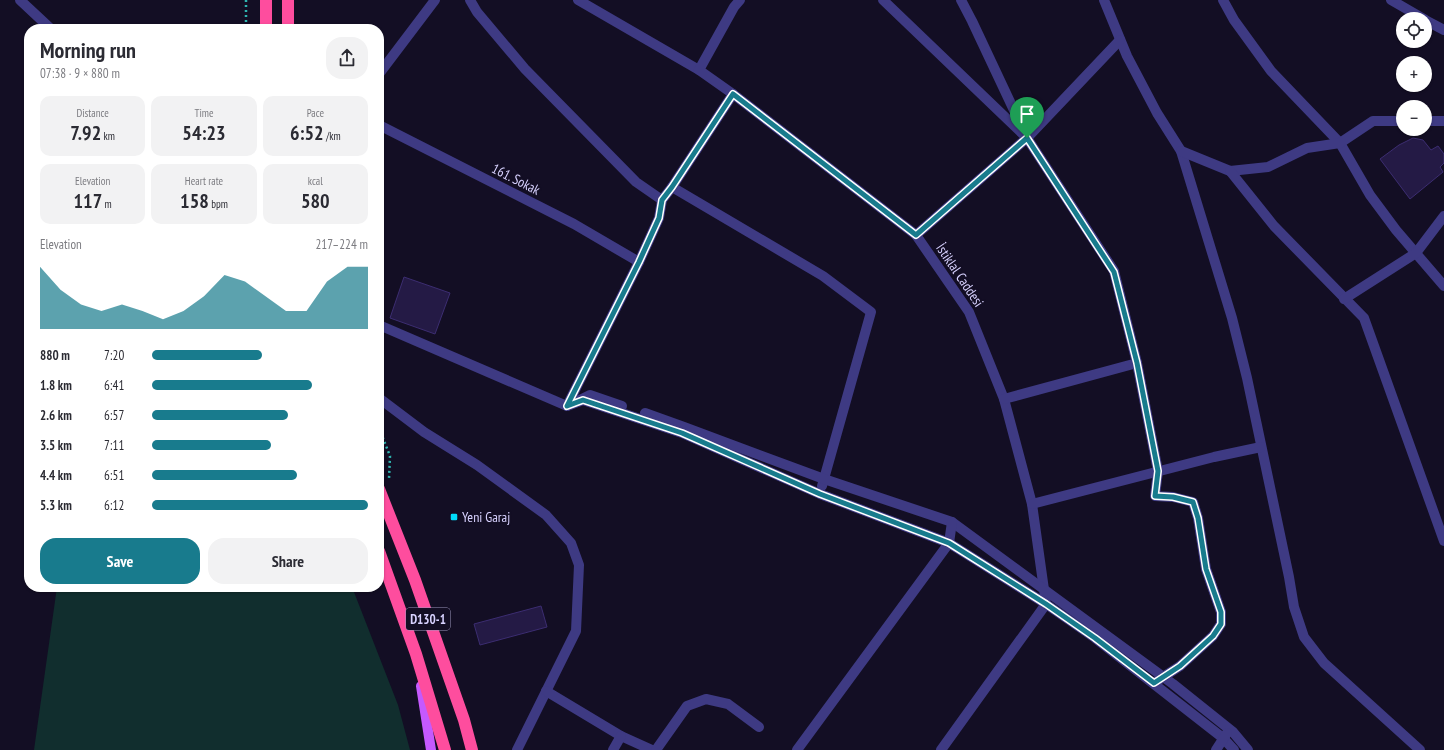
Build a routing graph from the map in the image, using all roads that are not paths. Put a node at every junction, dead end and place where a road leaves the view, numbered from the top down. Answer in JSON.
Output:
{"nodes":[{"id":1,"x":20,"y":0,"type":"edge"},
{"id":2,"x":266,"y":0,"type":"edge"},
{"id":3,"x":288,"y":0,"type":"edge"},
{"id":4,"x":435,"y":0,"type":"edge"},
{"id":5,"x":470,"y":0,"type":"edge"},
{"id":6,"x":578,"y":0,"type":"edge"},
{"id":7,"x":740,"y":0,"type":"edge"},
{"id":8,"x":883,"y":0,"type":"edge"},
{"id":9,"x":961,"y":0,"type":"edge"},
{"id":10,"x":1104,"y":0,"type":"edge"},
{"id":11,"x":1223,"y":0,"type":"edge"},
{"id":12,"x":1391,"y":0,"type":"edge"},
{"id":13,"x":1412,"y":12,"type":"edge"},
{"id":14,"x":1432,"y":23,"type":"edge"},
{"id":15,"x":46,"y":24,"type":"edge"},
{"id":16,"x":266,"y":24,"type":"edge"},
{"id":17,"x":288,"y":24,"type":"edge"},
{"id":18,"x":1444,"y":30,"type":"edge"},
{"id":19,"x":1120,"y":40,"type":"junction"},
{"id":20,"x":384,"y":67,"type":"edge"},
{"id":21,"x":699,"y":70,"type":"junction"},
{"id":22,"x":733,"y":94,"type":"junction"},
{"id":23,"x":1396,"y":121,"type":"edge"},
{"id":24,"x":1432,"y":121,"type":"edge"},
{"id":25,"x":1444,"y":121,"type":"edge"},
{"id":26,"x":384,"y":128,"type":"edge"},
{"id":27,"x":1027,"y":138,"type":"junction"},
{"id":28,"x":1340,"y":143,"type":"junction"},
{"id":29,"x":1181,"y":151,"type":"junction"},
{"id":30,"x":1230,"y":171,"type":"junction"},
{"id":31,"x":672,"y":187,"type":"junction"},
{"id":32,"x":662,"y":200,"type":"junction"},
{"id":33,"x":1444,"y":216,"type":"edge"},
{"id":34,"x":916,"y":235,"type":"junction"},
{"id":35,"x":1416,"y":254,"type":"junction"},
{"id":36,"x":639,"y":262,"type":"junction"},
{"id":37,"x":1444,"y":286,"type":"edge"},
{"id":38,"x":1344,"y":299,"type":"junction"},
{"id":39,"x":384,"y":327,"type":"edge"},
{"id":40,"x":1137,"y":363,"type":"junction"},
{"id":41,"x":1004,"y":399,"type":"junction"},
{"id":42,"x":384,"y":402,"type":"edge"},
{"id":43,"x":567,"y":406,"type":"junction"},
{"id":44,"x":1260,"y":447,"type":"junction"},
{"id":45,"x":1158,"y":471,"type":"junction"},
{"id":46,"x":824,"y":479,"type":"junction"},
{"id":47,"x":384,"y":486,"type":"edge"},
{"id":48,"x":820,"y":494,"type":"junction"},
{"id":49,"x":1032,"y":504,"type":"junction"},
{"id":50,"x":952,"y":522,"type":"junction"},
{"id":51,"x":1444,"y":541,"type":"edge"},
{"id":52,"x":949,"y":543,"type":"junction"},
{"id":53,"x":384,"y":565,"type":"edge"},
{"id":54,"x":1043,"y":590,"type":"junction"},
{"id":55,"x":1046,"y":604,"type":"junction"},
{"id":56,"x":416,"y":654,"type":"junction"},
{"id":57,"x":1163,"y":677,"type":"junction"},
{"id":58,"x":1154,"y":683,"type":"junction"},
{"id":59,"x":546,"y":691,"type":"junction"},
{"id":60,"x":759,"y":727,"type":"dead end"},
{"id":61,"x":1230,"y":730,"type":"junction"},
{"id":62,"x":621,"y":736,"type":"junction"},
{"id":63,"x":1222,"y":738,"type":"junction"},
{"id":64,"x":431,"y":750,"type":"edge"},
{"id":65,"x":445,"y":750,"type":"edge"},
{"id":66,"x":472,"y":750,"type":"edge"},
{"id":67,"x":517,"y":750,"type":"edge"},
{"id":68,"x":613,"y":750,"type":"edge"},
{"id":69,"x":652,"y":750,"type":"edge"},
{"id":70,"x":656,"y":750,"type":"edge"},
{"id":71,"x":797,"y":750,"type":"edge"},
{"id":72,"x":941,"y":750,"type":"edge"},
{"id":73,"x":1216,"y":750,"type":"edge"},
{"id":74,"x":1234,"y":750,"type":"edge"},
{"id":75,"x":1248,"y":750,"type":"edge"},
{"id":76,"x":1420,"y":750,"type":"edge"}],
"edges":[{"from":1,"to":15,"type":"street"},
{"from":2,"to":16,"type":"highway"},
{"from":3,"to":17,"type":"highway"},
{"from":4,"to":20,"type":"street"},
{"from":5,"to":32,"type":"street"},
{"from":6,"to":21,"type":"street","name":"İstiklal Caddesi"},
{"from":7,"to":21,"type":"street"},
{"from":8,"to":27,"type":"street"},
{"from":9,"to":27,"type":"street"},
{"from":10,"to":19,"type":"street"},
{"from":11,"to":28,"type":"street"},
{"from":12,"to":13,"type":"street"},
{"from":14,"to":18,"type":"street"},
{"from":19,"to":27,"type":"street"},
{"from":19,"to":29,"type":"street"},
{"from":21,"to":22,"type":"street","name":"İstiklal Caddesi"},
{"from":22,"to":31,"type":"street"},
{"from":22,"to":34,"type":"street","name":"İstiklal Caddesi"},
{"from":23,"to":28,"type":"street"},
{"from":24,"to":25,"type":"street"},
{"from":26,"to":36,"type":"street","name":"161. Sokak"},
{"from":27,"to":34,"type":"street"},
{"from":27,"to":40,"type":"street"},
{"from":28,"to":30,"type":"street"},
{"from":28,"to":35,"type":"street"},
{"from":29,"to":30,"type":"street"},
{"from":29,"to":44,"type":"street"},
{"from":30,"to":38,"type":"street"},
{"from":31,"to":32,"type":"street"},
{"from":31,"to":46,"type":"street"},
{"from":32,"to":36,"type":"street"},
{"from":33,"to":35,"type":"street"},
{"from":34,"to":41,"type":"street","name":"İstiklal Caddesi"},
{"from":35,"to":37,"type":"street"},
{"from":35,"to":38,"type":"street"},
{"from":36,"to":43,"type":"street"},
{"from":38,"to":51,"type":"street"},
{"from":39,"to":43,"type":"street"},
{"from":40,"to":41,"type":"street"},
{"from":40,"to":45,"type":"street"},
{"from":41,"to":49,"type":"street","name":"İstiklal Caddesi"},
{"from":42,"to":59,"type":"street"},
{"from":43,"to":46,"type":"street"},
{"from":43,"to":48,"type":"street"},
{"from":44,"to":45,"type":"street"},
{"from":44,"to":76,"type":"street"},
{"from":45,"to":49,"type":"street"},
{"from":45,"to":57,"type":"street"},
{"from":46,"to":48,"type":"street"},
{"from":46,"to":50,"type":"street"},
{"from":47,"to":66,"type":"highway","number":"D130-1"},
{"from":48,"to":52,"type":"street"},
{"from":49,"to":54,"type":"street","name":"İstiklal Caddesi"},
{"from":50,"to":52,"type":"street"},
{"from":50,"to":54,"type":"street"},
{"from":52,"to":55,"type":"street"},
{"from":52,"to":71,"type":"street"},
{"from":53,"to":56,"type":"highway","number":"D130-1"},
{"from":54,"to":55,"type":"street","name":"İstiklal Caddesi"},
{"from":54,"to":57,"type":"street"},
{"from":55,"to":58,"type":"street"},
{"from":55,"to":72,"type":"street"},
{"from":56,"to":64,"type":"main road"},
{"from":56,"to":65,"type":"highway","number":"D130-1"},
{"from":57,"to":58,"type":"street"},
{"from":57,"to":61,"type":"street"},
{"from":58,"to":63,"type":"street"},
{"from":59,"to":62,"type":"street"},
{"from":59,"to":67,"type":"street"},
{"from":60,"to":70,"type":"street"},
{"from":61,"to":63,"type":"street"},
{"from":61,"to":75,"type":"street"},
{"from":62,"to":68,"type":"street"},
{"from":62,"to":69,"type":"street"},
{"from":63,"to":73,"type":"street"},
{"from":63,"to":74,"type":"street"}]}
